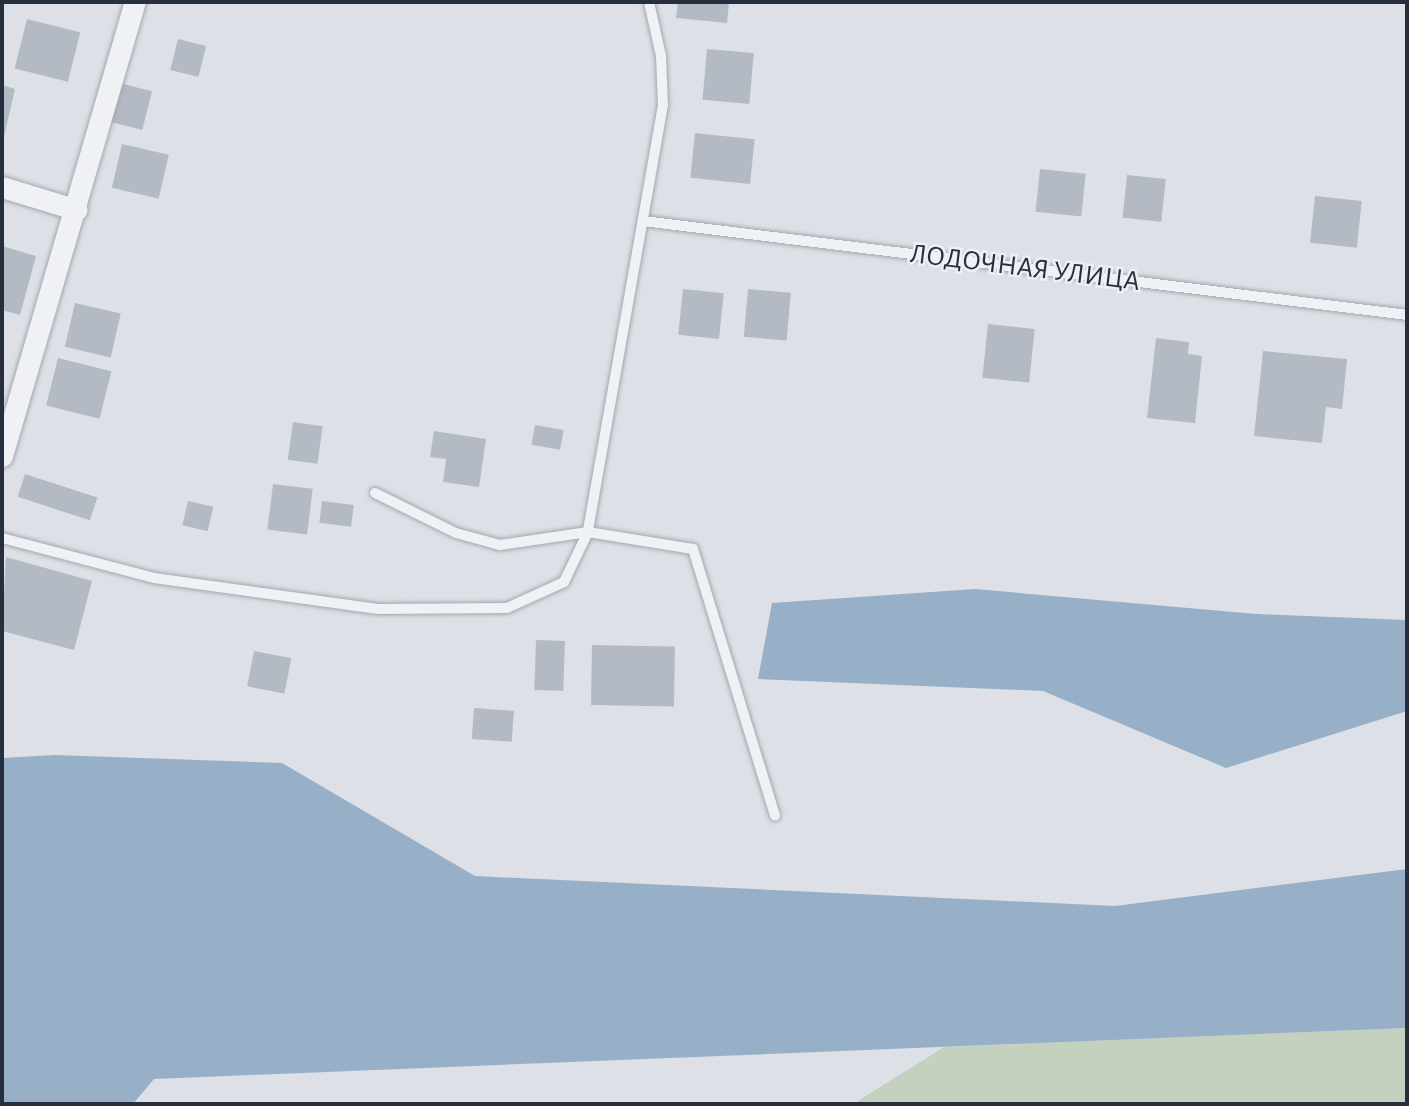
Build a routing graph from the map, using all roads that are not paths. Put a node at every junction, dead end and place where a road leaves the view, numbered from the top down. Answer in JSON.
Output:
{"nodes":[{"id":1,"x":135,"y":2,"type":"edge"},
{"id":2,"x":649,"y":2,"type":"edge"},
{"id":3,"x":2,"y":187,"type":"edge"},
{"id":4,"x":76,"y":209,"type":"junction"},
{"id":5,"x":643,"y":221,"type":"junction"},
{"id":6,"x":1407,"y":315,"type":"edge"},
{"id":7,"x":2,"y":456,"type":"edge"},
{"id":8,"x":375,"y":493,"type":"dead end"},
{"id":9,"x":587,"y":532,"type":"junction"},
{"id":10,"x":2,"y":538,"type":"edge"},
{"id":11,"x":775,"y":816,"type":"dead end"}],
"edges":[{"from":1,"to":4,"type":"street"},
{"from":2,"to":5,"type":"lane"},
{"from":3,"to":4,"type":"street"},
{"from":4,"to":7,"type":"street"},
{"from":5,"to":6,"type":"lane","name":"ЛОДОЧНАЯ УЛИЦА"},
{"from":5,"to":9,"type":"lane"},
{"from":8,"to":9,"type":"lane"},
{"from":9,"to":10,"type":"lane"},
{"from":9,"to":11,"type":"lane"}]}
